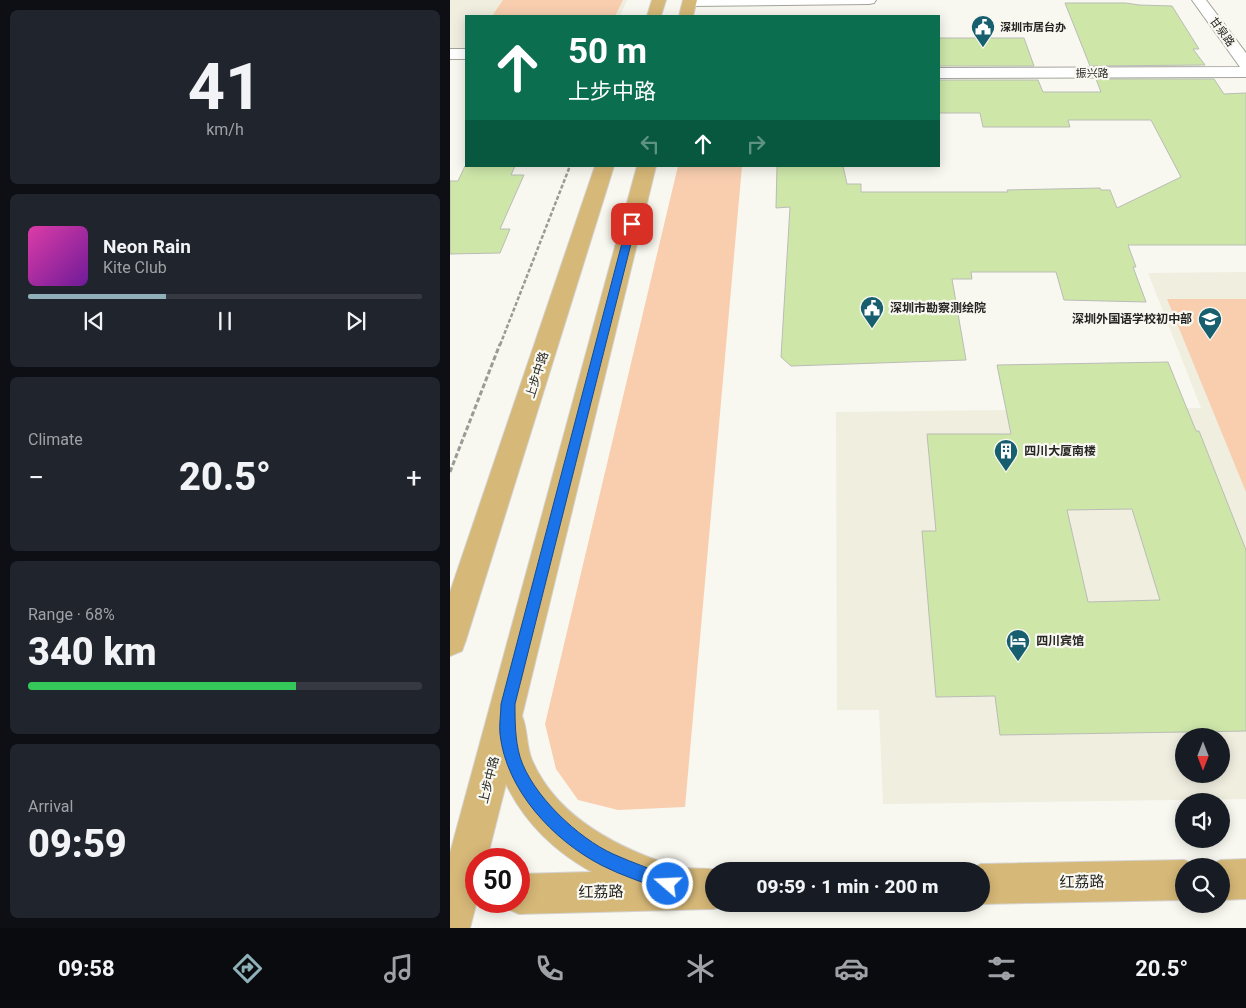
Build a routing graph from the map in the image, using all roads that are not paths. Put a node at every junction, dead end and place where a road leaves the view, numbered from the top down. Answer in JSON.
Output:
{"nodes":[{"id":1,"x":659,"y":0,"type":"edge"},
{"id":2,"x":869,"y":0,"type":"edge"},
{"id":3,"x":1199,"y":0,"type":"edge"},
{"id":4,"x":690,"y":1,"type":"edge"},
{"id":5,"x":654,"y":15,"type":"edge"},
{"id":6,"x":686,"y":15,"type":"edge"},
{"id":7,"x":450,"y":54,"type":"edge"},
{"id":8,"x":465,"y":54,"type":"edge"},
{"id":9,"x":1246,"y":64,"type":"edge"},
{"id":10,"x":1246,"y":72,"type":"edge"},
{"id":11,"x":940,"y":73,"type":"edge"},
{"id":12,"x":605,"y":167,"type":"edge"},
{"id":13,"x":646,"y":167,"type":"edge"},
{"id":14,"x":450,"y":640,"type":"edge"},
{"id":15,"x":508,"y":704,"type":"junction"},
{"id":16,"x":1246,"y":879,"type":"edge"},
{"id":17,"x":1175,"y":880,"type":"edge"},
{"id":18,"x":1230,"y":880,"type":"edge"},
{"id":19,"x":990,"y":884,"type":"edge"},
{"id":20,"x":700,"y":890,"type":"edge"},
{"id":21,"x":530,"y":894,"type":"edge"},
{"id":22,"x":459,"y":903,"type":"edge"}],
"edges":[{"from":1,"to":5,"type":"main road"},
{"from":2,"to":4,"type":"street"},
{"from":3,"to":9,"type":"street","name":"甘泉路"},
{"from":4,"to":6,"type":"main road"},
{"from":7,"to":8,"type":"street"},
{"from":10,"to":11,"type":"street","name":"振兴路"},
{"from":12,"to":14,"type":"main road","name":"上步中路"},
{"from":13,"to":15,"type":"main road","name":"上步中路"},
{"from":15,"to":20,"type":"main road"},
{"from":15,"to":22,"type":"main road","name":"上步中路"},
{"from":16,"to":18,"type":"main road"},
{"from":17,"to":19,"type":"main road","name":"红荔路"},
{"from":20,"to":21,"type":"main road","name":"红荔路"}]}
